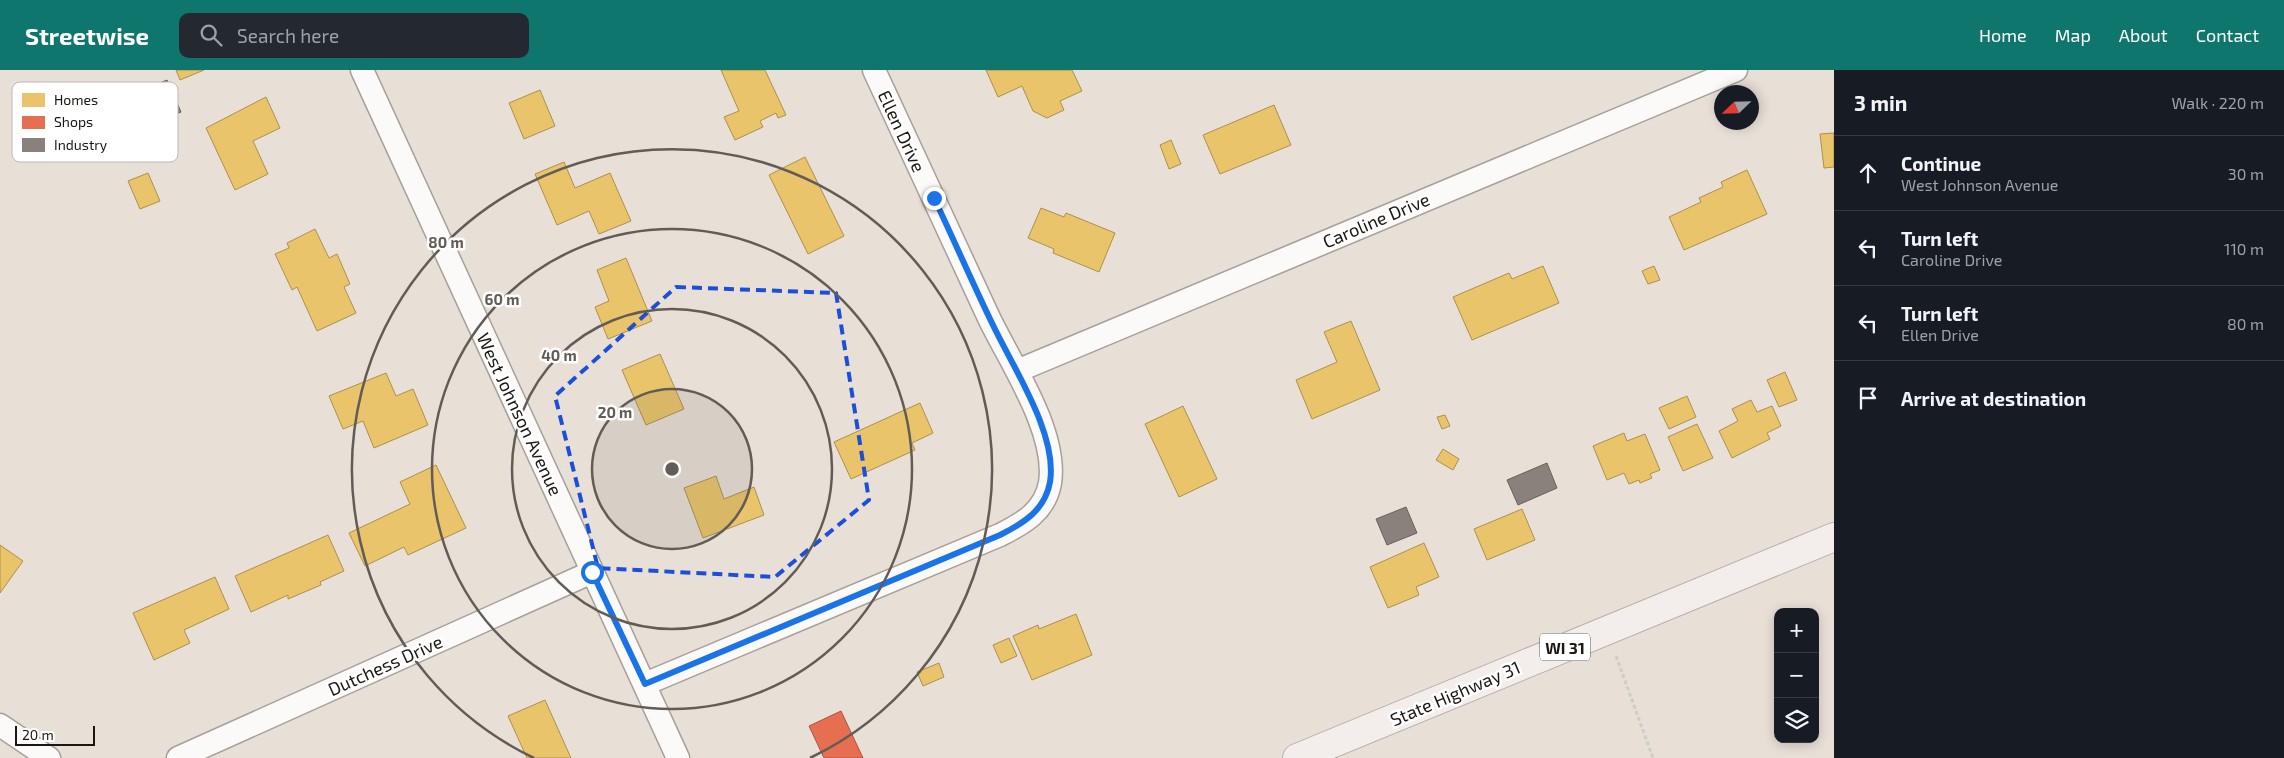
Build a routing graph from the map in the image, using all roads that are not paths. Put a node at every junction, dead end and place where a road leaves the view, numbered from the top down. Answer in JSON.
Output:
{"nodes":[{"id":1,"x":362,"y":70,"type":"edge"},
{"id":2,"x":874,"y":70,"type":"edge"},
{"id":3,"x":1736,"y":70,"type":"edge"},
{"id":4,"x":1017,"y":371,"type":"junction"},
{"id":5,"x":1834,"y":537,"type":"edge"},
{"id":6,"x":592,"y":572,"type":"junction"},
{"id":7,"x":645,"y":684,"type":"junction"},
{"id":8,"x":0,"y":725,"type":"edge"},
{"id":9,"x":49,"y":758,"type":"edge"},
{"id":10,"x":178,"y":758,"type":"edge"},
{"id":11,"x":678,"y":758,"type":"edge"},
{"id":12,"x":1298,"y":758,"type":"edge"}],
"edges":[{"from":1,"to":6,"type":"street","name":"West Johnson Avenue"},
{"from":2,"to":4,"type":"street","name":"Ellen Drive"},
{"from":3,"to":4,"type":"street","name":"Caroline Drive"},
{"from":4,"to":7,"type":"street","name":"Ellen Drive"},
{"from":5,"to":12,"type":"main road","name":"State Highway 31","number":"WI 31"},
{"from":6,"to":7,"type":"street","name":"West Johnson Avenue"},
{"from":6,"to":10,"type":"street","name":"Dutchess Drive"},
{"from":7,"to":11,"type":"street","name":"West Johnson Avenue"},
{"from":8,"to":9,"type":"street"}]}
